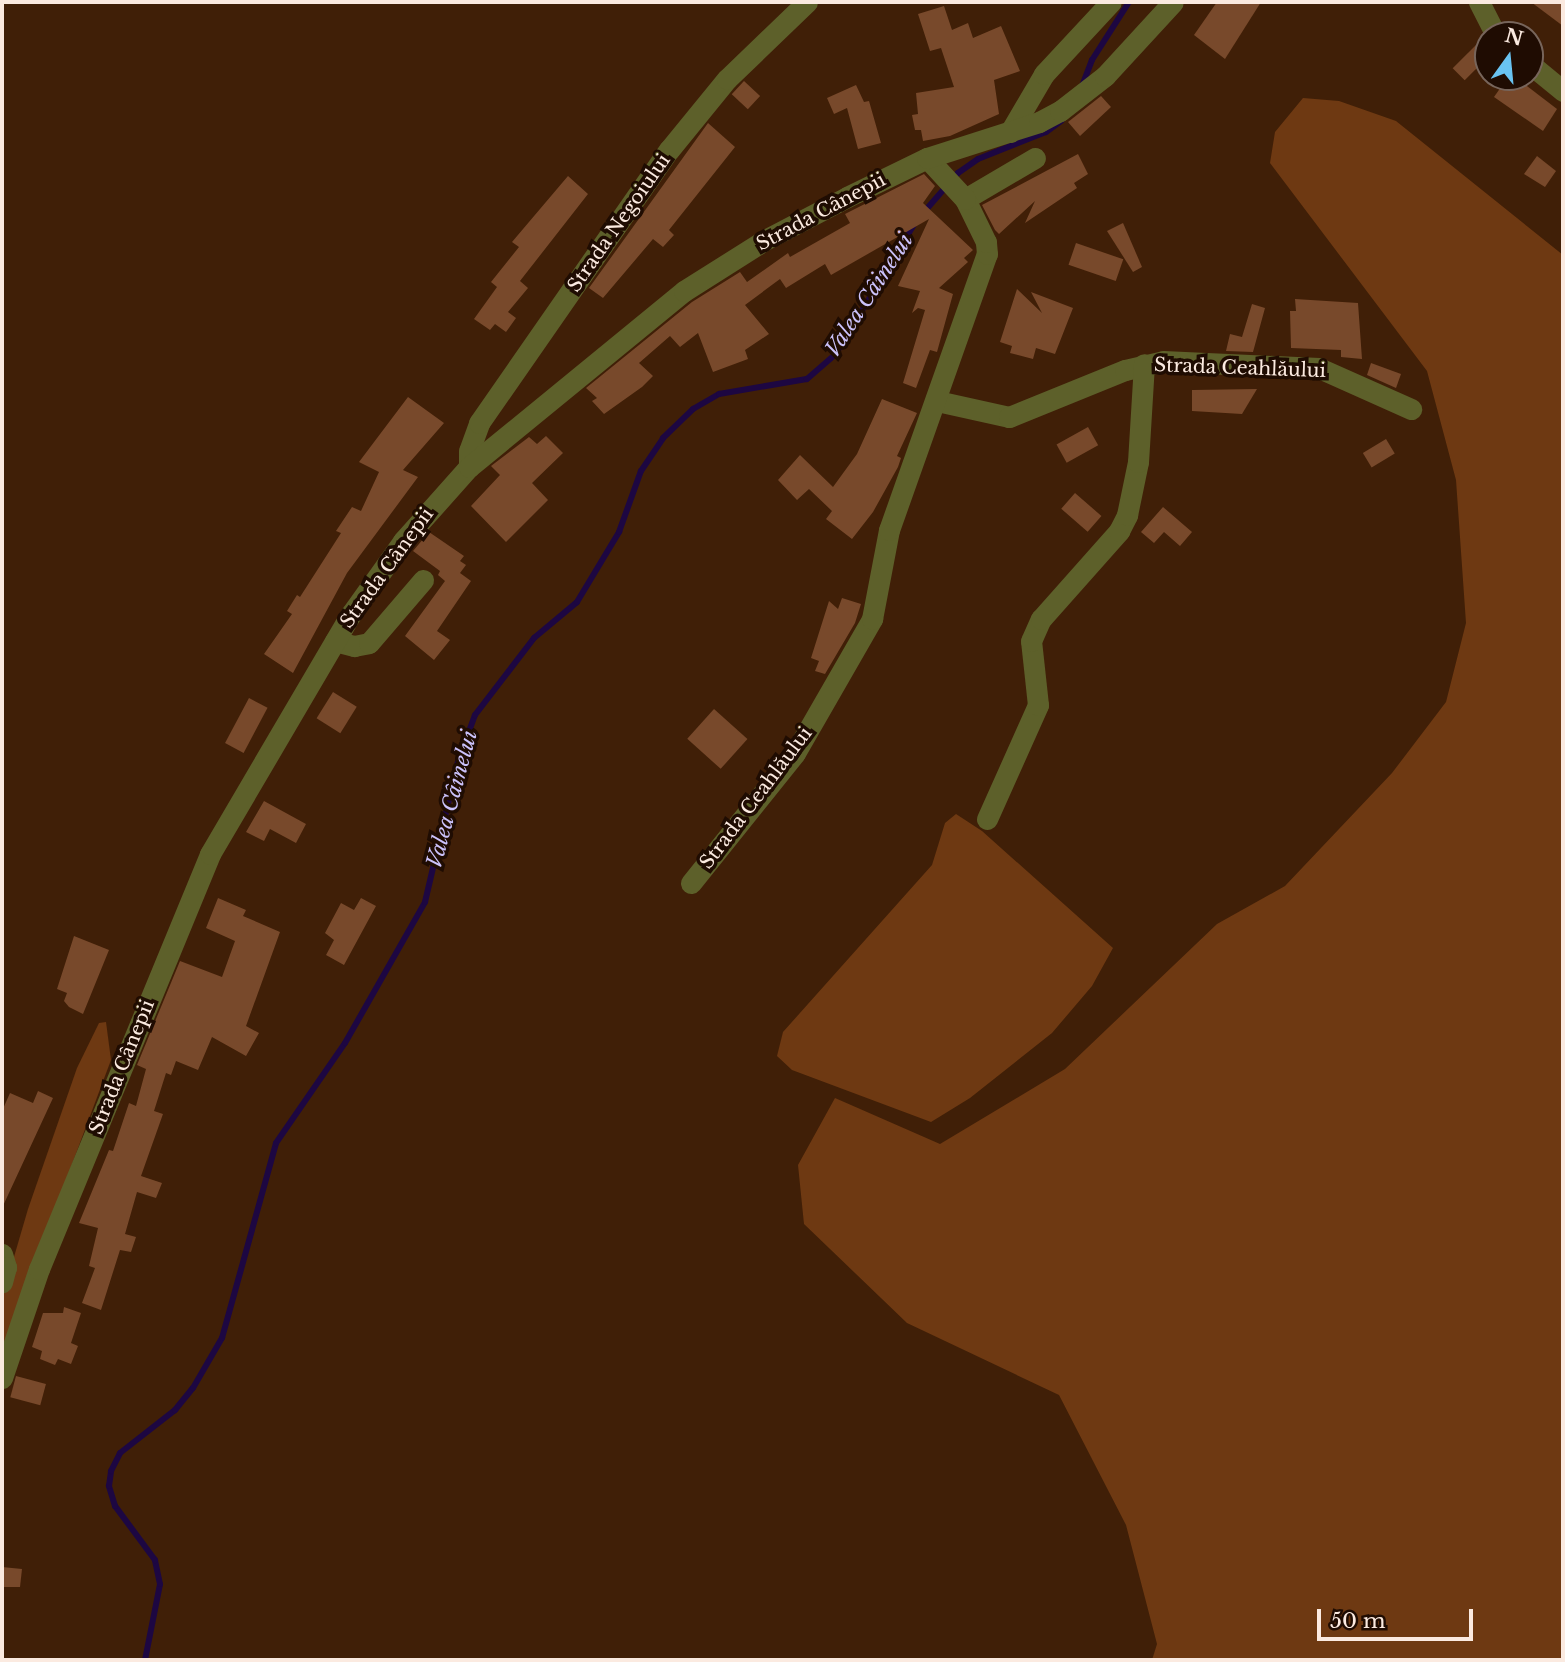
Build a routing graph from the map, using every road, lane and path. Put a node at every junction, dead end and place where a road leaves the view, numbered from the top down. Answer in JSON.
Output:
{"nodes":[{"id":1,"x":807,"y":2,"type":"edge"},
{"id":2,"x":1111,"y":2,"type":"edge"},
{"id":3,"x":1172,"y":2,"type":"edge"},
{"id":4,"x":1479,"y":2,"type":"edge"},
{"id":5,"x":1489,"y":21,"type":"edge"},
{"id":6,"x":1544,"y":75,"type":"edge"},
{"id":7,"x":1563,"y":91,"type":"edge"},
{"id":8,"x":1010,"y":132,"type":"junction"},
{"id":9,"x":927,"y":159,"type":"junction"},
{"id":10,"x":1035,"y":159,"type":"dead end"},
{"id":11,"x":965,"y":199,"type":"junction"},
{"id":12,"x":1144,"y":364,"type":"junction"},
{"id":13,"x":937,"y":401,"type":"junction"},
{"id":14,"x":1410,"y":409,"type":"dead end"},
{"id":15,"x":469,"y":467,"type":"junction"},
{"id":16,"x":423,"y":580,"type":"dead end"},
{"id":17,"x":335,"y":641,"type":"junction"},
{"id":18,"x":987,"y":819,"type":"dead end"},
{"id":19,"x":691,"y":883,"type":"dead end"},
{"id":20,"x":2,"y":1254,"type":"edge"},
{"id":21,"x":2,"y":1282,"type":"edge"},
{"id":22,"x":2,"y":1378,"type":"edge"}],
"edges":[{"from":1,"to":15,"type":"street","name":"Strada Negoiului"},
{"from":2,"to":8,"type":"street"},
{"from":3,"to":8,"type":"street","name":"Strada Cânepii"},
{"from":4,"to":5,"type":"street"},
{"from":6,"to":7,"type":"street"},
{"from":8,"to":9,"type":"street","name":"Strada Cânepii"},
{"from":9,"to":11,"type":"street","name":"Strada Ceahlăului"},
{"from":9,"to":15,"type":"street","name":"Strada Cânepii"},
{"from":10,"to":11,"type":"street"},
{"from":11,"to":13,"type":"street","name":"Strada Ceahlăului"},
{"from":12,"to":13,"type":"street","name":"Strada Ceahlăului"},
{"from":12,"to":14,"type":"street","name":"Strada Ceahlăului"},
{"from":12,"to":18,"type":"street","name":"Strada Ceahlăului"},
{"from":13,"to":19,"type":"street","name":"Strada Ceahlăului"},
{"from":15,"to":17,"type":"street","name":"Strada Cânepii"},
{"from":16,"to":17,"type":"street"},
{"from":17,"to":22,"type":"street","name":"Strada Cânepii"},
{"from":20,"to":21,"type":"street"}]}
